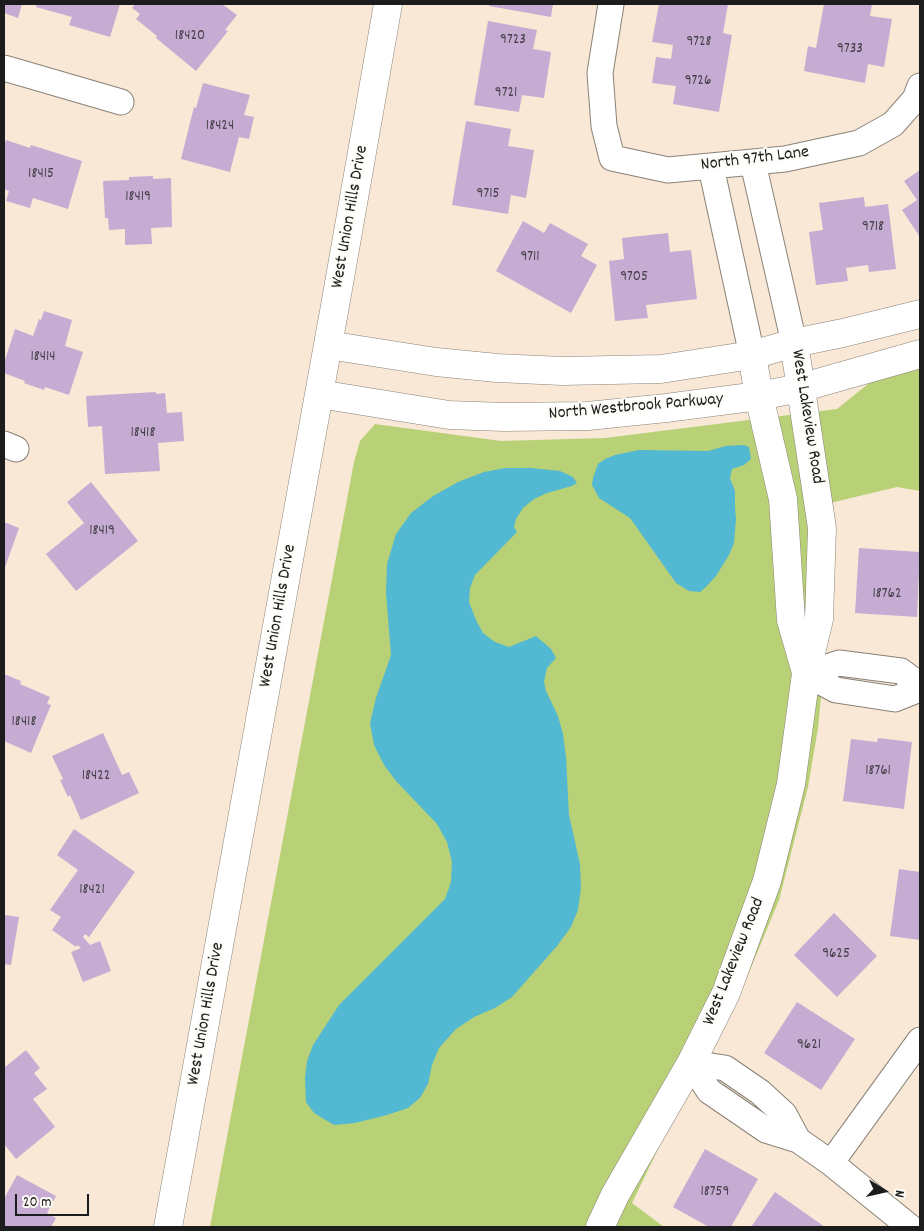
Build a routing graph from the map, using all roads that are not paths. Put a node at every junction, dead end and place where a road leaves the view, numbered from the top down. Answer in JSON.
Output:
{"nodes":[{"id":1,"x":388,"y":4,"type":"edge"},
{"id":2,"x":612,"y":4,"type":"edge"},
{"id":3,"x":4,"y":68,"type":"edge"},
{"id":4,"x":917,"y":92,"type":"edge"},
{"id":5,"x":121,"y":102,"type":"dead end"},
{"id":6,"x":754,"y":163,"type":"junction"},
{"id":7,"x":711,"y":166,"type":"junction"},
{"id":8,"x":920,"y":314,"type":"edge"},
{"id":9,"x":794,"y":343,"type":"junction"},
{"id":10,"x":328,"y":345,"type":"junction"},
{"id":11,"x":752,"y":354,"type":"junction"},
{"id":12,"x":920,"y":354,"type":"edge"},
{"id":13,"x":800,"y":388,"type":"junction"},
{"id":14,"x":319,"y":394,"type":"junction"},
{"id":15,"x":759,"y":396,"type":"junction"},
{"id":16,"x":806,"y":674,"type":"junction"},
{"id":17,"x":920,"y":685,"type":"edge"},
{"id":18,"x":920,"y":689,"type":"edge"},
{"id":19,"x":920,"y":1040,"type":"edge"},
{"id":20,"x":691,"y":1063,"type":"junction"},
{"id":21,"x":831,"y":1163,"type":"junction"},
{"id":22,"x":168,"y":1227,"type":"edge"},
{"id":23,"x":600,"y":1227,"type":"edge"},
{"id":24,"x":910,"y":1227,"type":"edge"}],
"edges":[{"from":1,"to":10,"type":"street","name":"West Union Hills Drive"},
{"from":2,"to":7,"type":"street","name":"North 97th Lane"},
{"from":3,"to":5,"type":"street"},
{"from":4,"to":6,"type":"street","name":"North 97th Lane"},
{"from":6,"to":7,"type":"street","name":"North 97th Lane"},
{"from":6,"to":9,"type":"street","name":"West Lakeview Road"},
{"from":7,"to":11,"type":"street","name":"West Lakeview Road"},
{"from":8,"to":9,"type":"street"},
{"from":9,"to":11,"type":"street"},
{"from":9,"to":13,"type":"street","name":"West Lakeview Road"},
{"from":10,"to":11,"type":"street"},
{"from":10,"to":14,"type":"street","name":"West Union Hills Drive"},
{"from":11,"to":15,"type":"street","name":"West Lakeview Road"},
{"from":12,"to":13,"type":"street","name":"North Westbrook Parkway"},
{"from":13,"to":15,"type":"street","name":"North Westbrook Parkway"},
{"from":13,"to":16,"type":"street","name":"West Lakeview Road"},
{"from":14,"to":15,"type":"street","name":"North Westbrook Parkway"},
{"from":14,"to":22,"type":"street","name":"West Union Hills Drive"},
{"from":15,"to":16,"type":"street","name":"West Lakeview Road"},
{"from":16,"to":17,"type":"street"},
{"from":16,"to":18,"type":"street"},
{"from":16,"to":20,"type":"street","name":"West Lakeview Road"},
{"from":19,"to":21,"type":"street"},
{"from":20,"to":21,"type":"street"},
{"from":20,"to":23,"type":"street","name":"West Lakeview Road"},
{"from":21,"to":24,"type":"street"}]}
